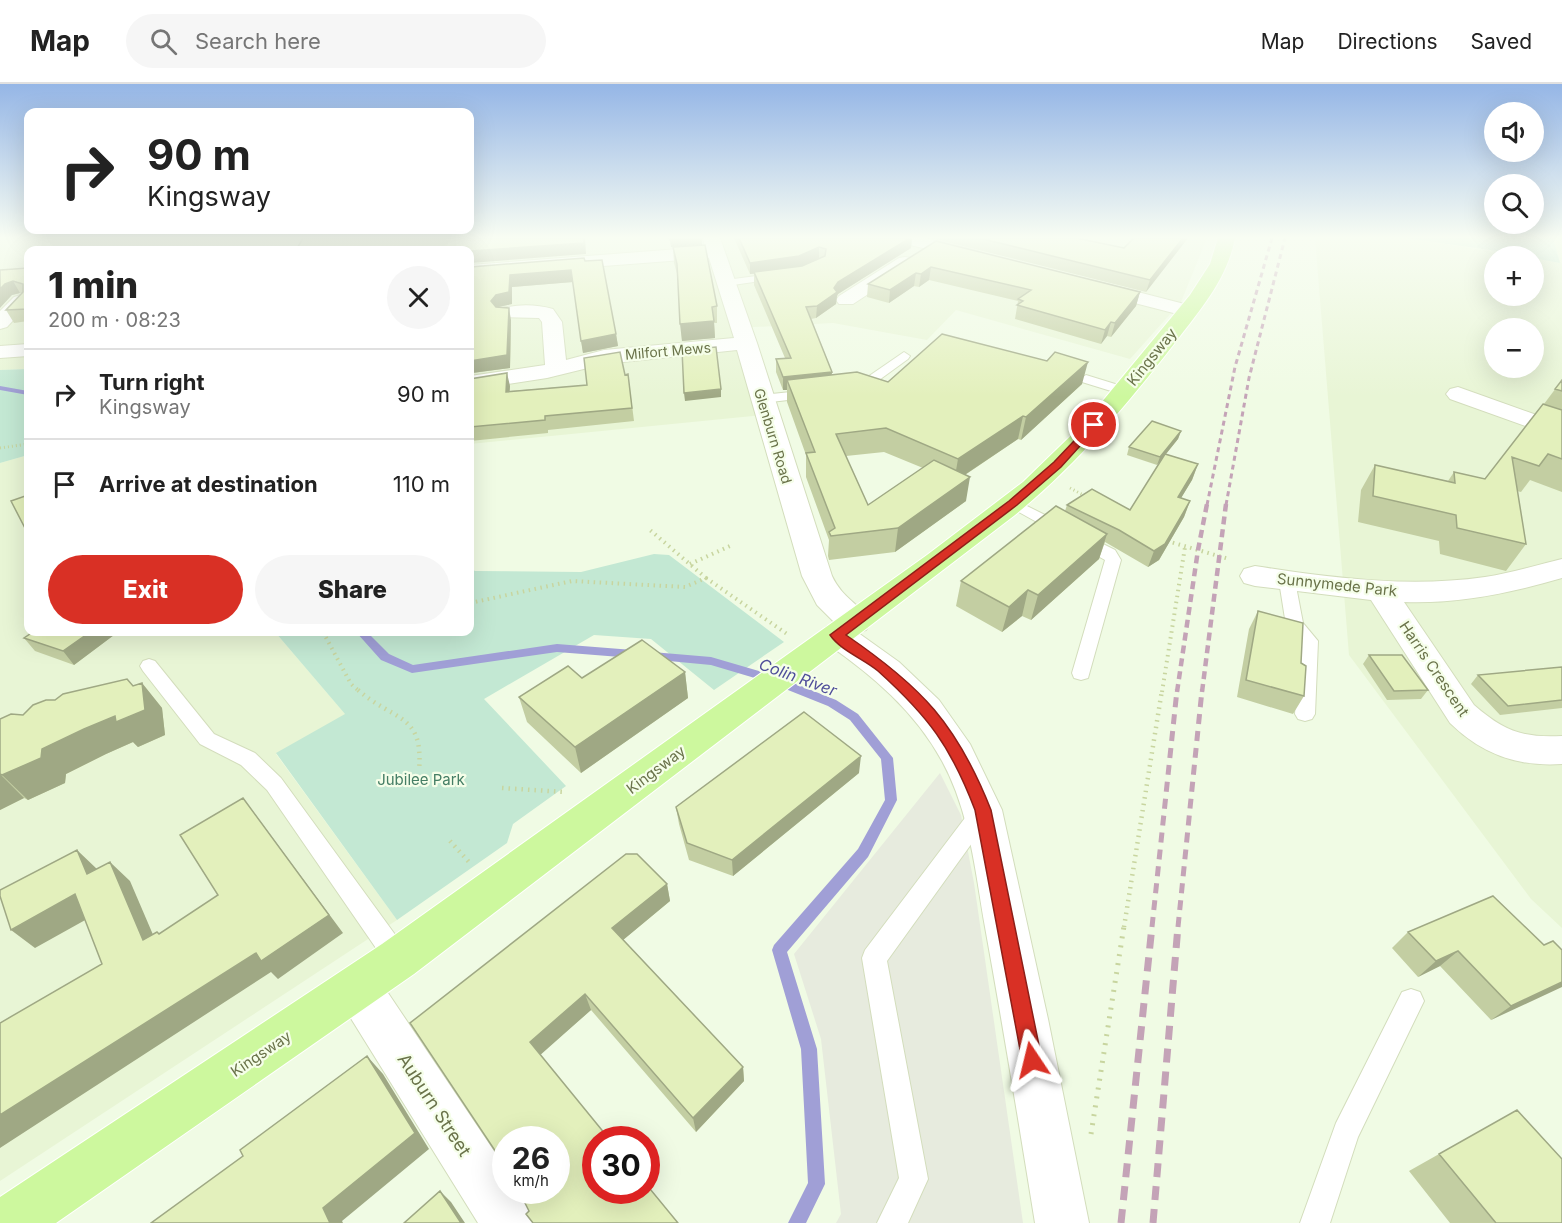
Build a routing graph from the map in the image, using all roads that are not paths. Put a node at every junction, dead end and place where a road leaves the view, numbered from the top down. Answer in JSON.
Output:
{"nodes":[{"id":1,"x":729,"y":291,"type":"edge"},
{"id":2,"x":860,"y":291,"type":"edge"},
{"id":3,"x":1112,"y":291,"type":"edge"},
{"id":4,"x":1202,"y":291,"type":"edge"},
{"id":5,"x":846,"y":300,"type":"dead end"},
{"id":6,"x":24,"y":301,"type":"edge"},
{"id":7,"x":0,"y":302,"type":"edge"},
{"id":8,"x":24,"y":302,"type":"edge"},
{"id":9,"x":1189,"y":311,"type":"junction"},
{"id":10,"x":506,"y":313,"type":"edge"},
{"id":11,"x":0,"y":323,"type":"edge"},
{"id":12,"x":746,"y":344,"type":"junction"},
{"id":13,"x":24,"y":350,"type":"edge"},
{"id":14,"x":0,"y":352,"type":"edge"},
{"id":15,"x":904,"y":356,"type":"dead end"},
{"id":16,"x":556,"y":369,"type":"junction"},
{"id":17,"x":1086,"y":379,"type":"edge"},
{"id":18,"x":474,"y":382,"type":"edge"},
{"id":19,"x":1124,"y":391,"type":"junction"},
{"id":20,"x":1458,"y":394,"type":"dead end"},
{"id":21,"x":761,"y":399,"type":"junction"},
{"id":22,"x":1562,"y":432,"type":"edge"},
{"id":23,"x":1013,"y":503,"type":"junction"},
{"id":24,"x":1562,"y":568,"type":"edge"},
{"id":25,"x":1255,"y":576,"type":"road end"},
{"id":26,"x":1287,"y":581,"type":"junction"},
{"id":27,"x":1382,"y":593,"type":"junction"},
{"id":28,"x":825,"y":644,"type":"junction"},
{"id":29,"x":149,"y":666,"type":"dead end"},
{"id":30,"x":1081,"y":673,"type":"dead end"},
{"id":31,"x":1305,"y":714,"type":"edge"},
{"id":32,"x":1562,"y":750,"type":"edge"},
{"id":33,"x":983,"y":810,"type":"junction"},
{"id":34,"x":398,"y":959,"type":"junction"},
{"id":35,"x":358,"y":988,"type":"junction"},
{"id":36,"x":1411,"y":1001,"type":"dead end"},
{"id":37,"x":9,"y":1223,"type":"edge"},
{"id":38,"x":509,"y":1223,"type":"edge"},
{"id":39,"x":892,"y":1223,"type":"edge"},
{"id":40,"x":1062,"y":1223,"type":"edge"},
{"id":41,"x":1314,"y":1223,"type":"edge"}],
"edges":[{"from":1,"to":12,"type":"street","name":"Glenburn Road"},
{"from":2,"to":5,"type":"street"},
{"from":3,"to":9,"type":"street"},
{"from":4,"to":9,"type":"main road","name":"Kingsway"},
{"from":6,"to":7,"type":"street"},
{"from":8,"to":11,"type":"street"},
{"from":9,"to":19,"type":"main road","name":"Kingsway"},
{"from":10,"to":16,"type":"street"},
{"from":12,"to":16,"type":"street","name":"Milfort Mews"},
{"from":12,"to":21,"type":"street","name":"Glenburn Road"},
{"from":13,"to":14,"type":"street"},
{"from":15,"to":21,"type":"lane"},
{"from":16,"to":18,"type":"street","name":"Milfort Mews"},
{"from":17,"to":19,"type":"lane"},
{"from":19,"to":23,"type":"main road","name":"Kingsway"},
{"from":20,"to":22,"type":"street"},
{"from":21,"to":28,"type":"street","name":"Glenburn Road"},
{"from":23,"to":28,"type":"main road","name":"Kingsway"},
{"from":23,"to":30,"type":"lane"},
{"from":24,"to":27,"type":"street","name":"Sunnymede Park"},
{"from":25,"to":26,"type":"street","name":"Sunnymede Park"},
{"from":26,"to":27,"type":"street","name":"Sunnymede Park"},
{"from":26,"to":31,"type":"lane"},
{"from":27,"to":32,"type":"street","name":"Harris Crescent"},
{"from":28,"to":33,"type":"street","name":"Glenburn Road"},
{"from":28,"to":34,"type":"main road","name":"Kingsway"},
{"from":29,"to":34,"type":"lane"},
{"from":33,"to":39,"type":"lane"},
{"from":33,"to":40,"type":"street","name":"Glenburn Road"},
{"from":34,"to":35,"type":"main road","name":"Kingsway"},
{"from":35,"to":37,"type":"main road","name":"Kingsway"},
{"from":35,"to":38,"type":"street","name":"Auburn Street"},
{"from":36,"to":41,"type":"lane"}]}
